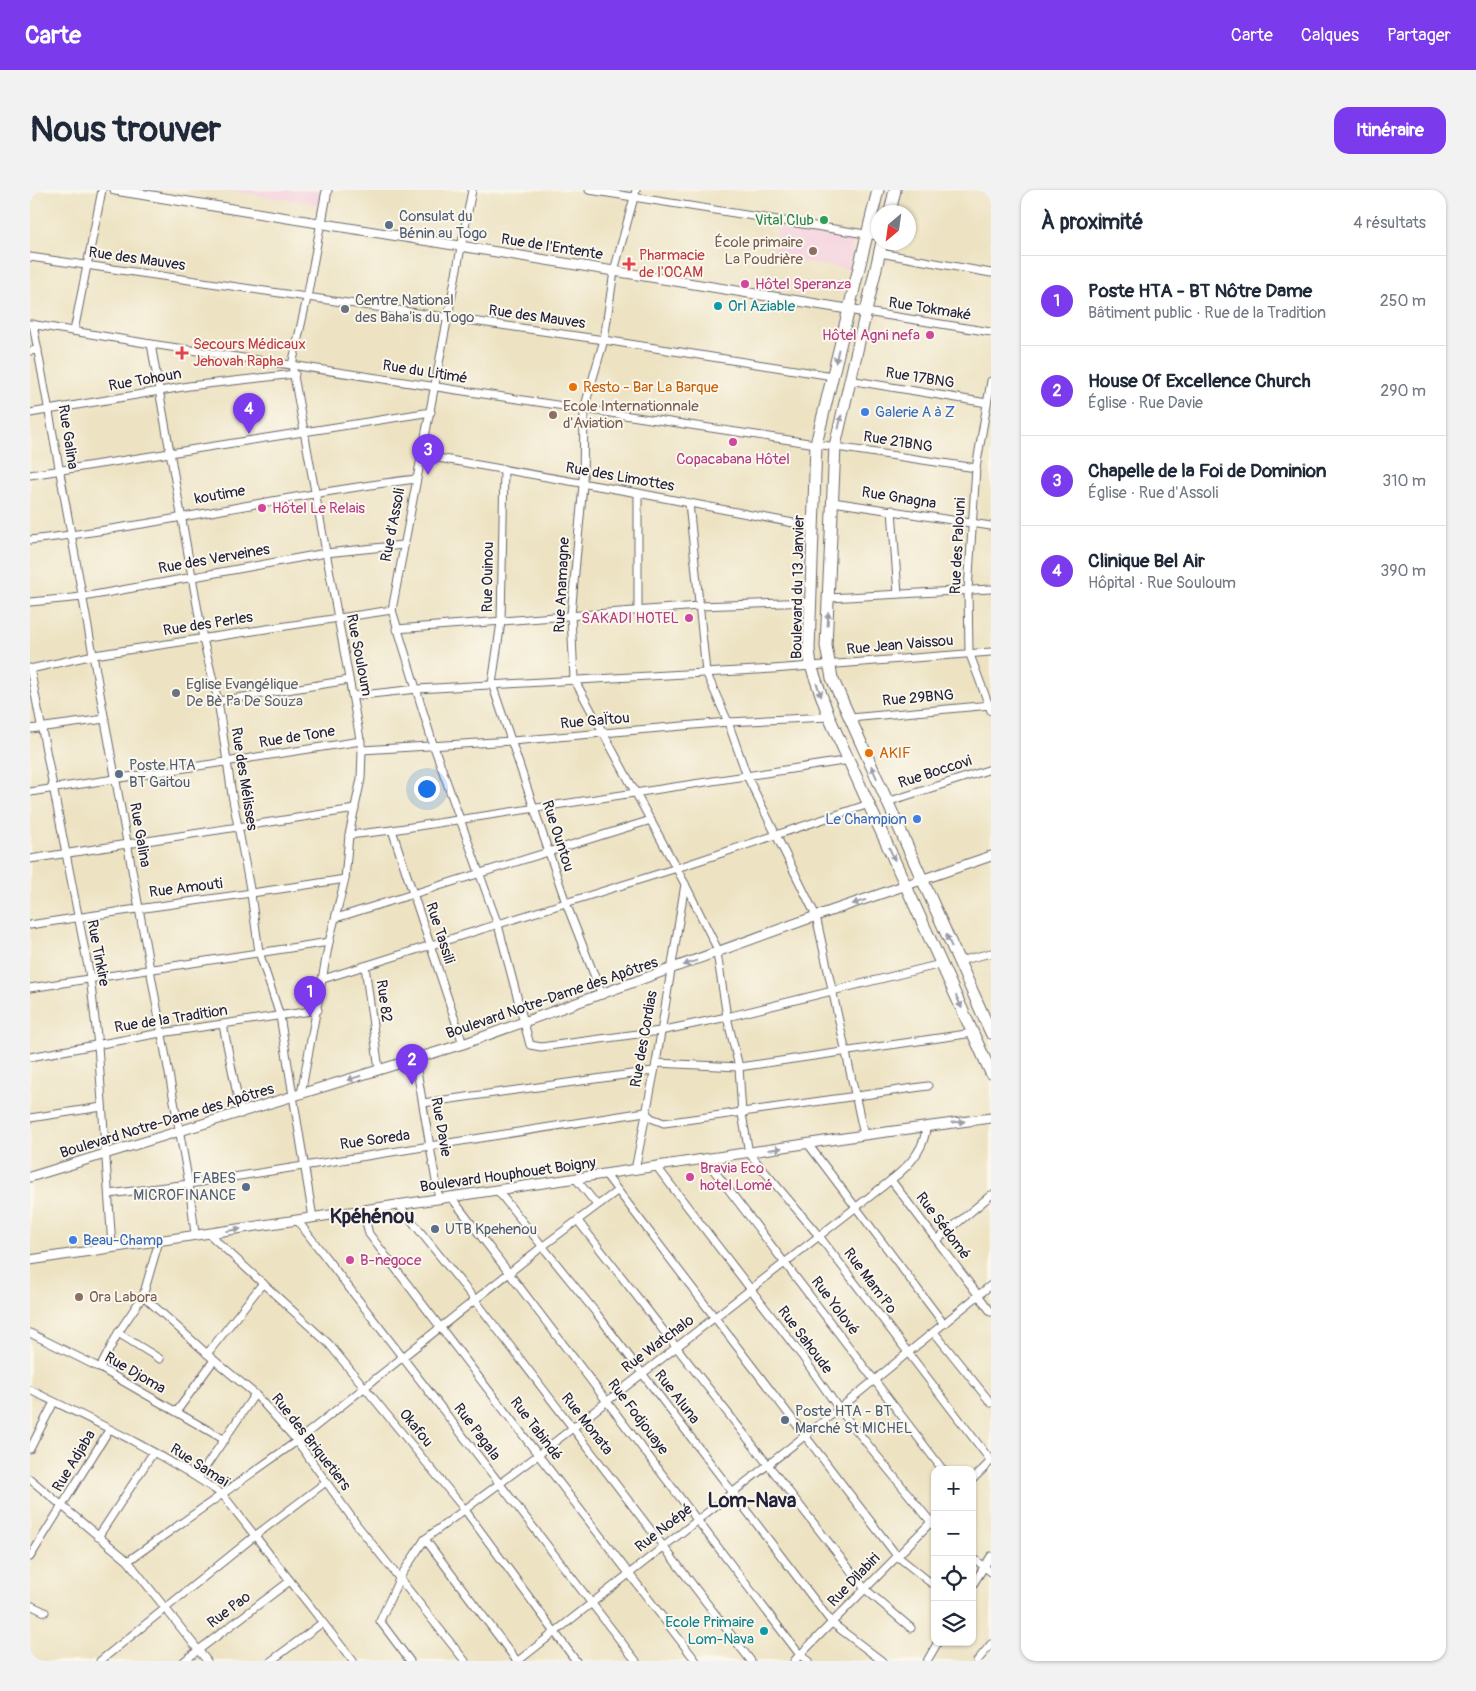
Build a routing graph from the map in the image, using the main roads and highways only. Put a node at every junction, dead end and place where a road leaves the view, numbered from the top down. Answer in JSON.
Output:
{"nodes":[{"id":1,"x":878,"y":190,"type":"edge"},
{"id":2,"x":895,"y":190,"type":"edge"},
{"id":3,"x":876,"y":205,"type":"edge"},
{"id":4,"x":892,"y":205,"type":"edge"},
{"id":5,"x":871,"y":241,"type":"edge"},
{"id":6,"x":881,"y":250,"type":"edge"},
{"id":7,"x":991,"y":1032,"type":"edge"},
{"id":8,"x":991,"y":1073,"type":"edge"}],
"edges":[{"from":1,"to":3,"type":"highway","name":"Boulevard du 13 Janvier"},
{"from":2,"to":4,"type":"highway"},
{"from":5,"to":8,"type":"highway","name":"Boulevard du 13 Janvier","one_way":true},
{"from":7,"to":6,"type":"highway","name":"Boulevard du 13 Janvier","one_way":true}]}
